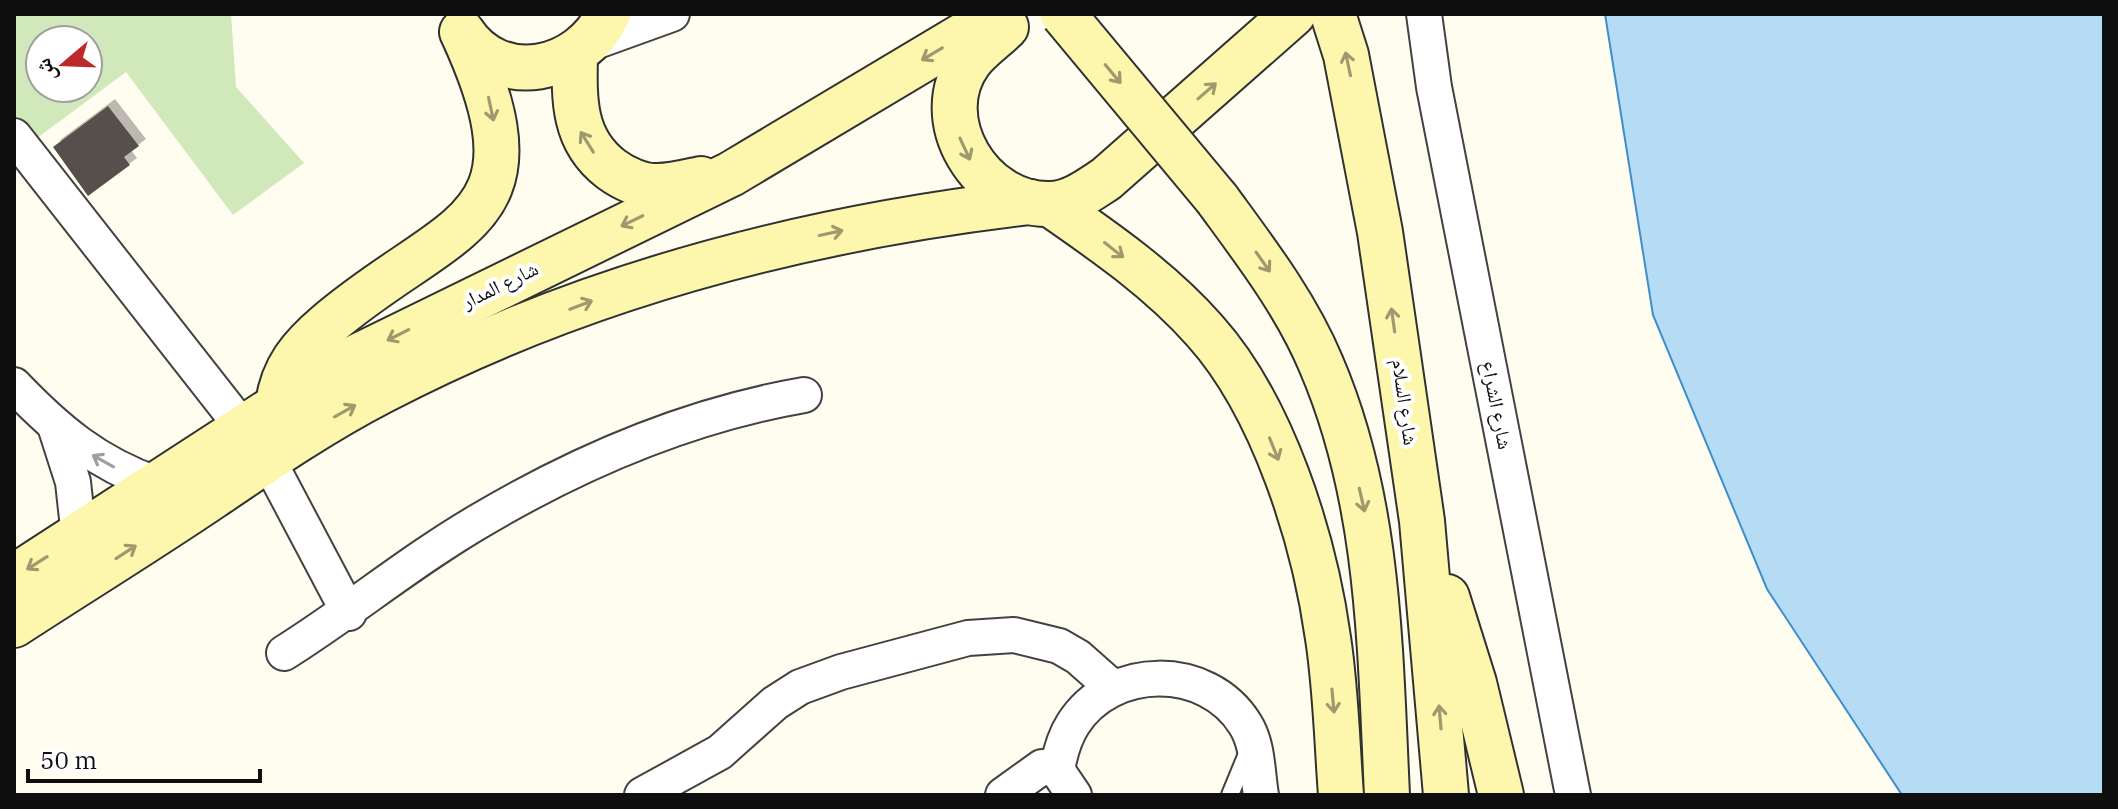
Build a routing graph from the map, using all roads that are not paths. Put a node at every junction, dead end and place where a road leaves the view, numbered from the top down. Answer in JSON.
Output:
{"nodes":[{"id":1,"x":672,"y":14,"type":"edge"},
{"id":2,"x":999,"y":14,"type":"edge"},
{"id":3,"x":1020,"y":14,"type":"edge"},
{"id":4,"x":1063,"y":14,"type":"edge"},
{"id":5,"x":1293,"y":14,"type":"edge"},
{"id":6,"x":1333,"y":14,"type":"edge"},
{"id":7,"x":1424,"y":14,"type":"edge"},
{"id":8,"x":458,"y":25,"type":"edge"},
{"id":9,"x":591,"y":38,"type":"edge"},
{"id":10,"x":14,"y":136,"type":"edge"},
{"id":11,"x":731,"y":174,"type":"junction"},
{"id":12,"x":1040,"y":203,"type":"junction"},
{"id":13,"x":14,"y":385,"type":"edge"},
{"id":14,"x":804,"y":395,"type":"dead end"},
{"id":15,"x":56,"y":429,"type":"junction"},
{"id":16,"x":263,"y":430,"type":"junction"},
{"id":17,"x":156,"y":484,"type":"junction"},
{"id":18,"x":1422,"y":521,"type":"junction"},
{"id":19,"x":79,"y":537,"type":"junction"},
{"id":20,"x":14,"y":577,"type":"edge"},
{"id":21,"x":349,"y":613,"type":"junction"},
{"id":22,"x":14,"y":625,"type":"edge"},
{"id":23,"x":284,"y":653,"type":"dead end"},
{"id":24,"x":1113,"y":688,"type":"junction"},
{"id":25,"x":1253,"y":740,"type":"junction"},
{"id":26,"x":1065,"y":782,"type":"edge"},
{"id":27,"x":642,"y":795,"type":"edge"},
{"id":28,"x":1003,"y":795,"type":"edge"},
{"id":29,"x":1230,"y":795,"type":"edge"},
{"id":30,"x":1261,"y":795,"type":"edge"},
{"id":31,"x":1341,"y":795,"type":"edge"},
{"id":32,"x":1387,"y":795,"type":"edge"},
{"id":33,"x":1446,"y":795,"type":"edge"},
{"id":34,"x":1501,"y":795,"type":"edge"},
{"id":35,"x":1573,"y":795,"type":"edge"}],
"edges":[{"from":1,"to":9,"type":"street"},
{"from":2,"to":11,"type":"street","name":"شارع المدار","one_way":true},
{"from":3,"to":12,"type":"street","one_way":true},
{"from":4,"to":32,"type":"street","one_way":true,"bridge":true},
{"from":12,"to":5,"type":"street","name":"شارع المدار","one_way":true},
{"from":18,"to":6,"type":"street","name":"شارع السلام","one_way":true},
{"from":7,"to":35,"type":"street","name":"شارع الشراع"},
{"from":8,"to":9,"type":"street"},
{"from":8,"to":16,"type":"street","one_way":true},
{"from":11,"to":9,"type":"street","one_way":true},
{"from":10,"to":16,"type":"street"},
{"from":11,"to":16,"type":"street","name":"شارع المدار","one_way":true},
{"from":16,"to":12,"type":"street","name":"شارع المدار","one_way":true},
{"from":12,"to":31,"type":"street","one_way":true},
{"from":13,"to":15,"type":"street"},
{"from":14,"to":21,"type":"street"},
{"from":17,"to":15,"type":"street","one_way":true},
{"from":15,"to":19,"type":"street"},
{"from":16,"to":17,"type":"street","name":"شارع المدار"},
{"from":16,"to":21,"type":"street"},
{"from":22,"to":16,"type":"street","name":"شارع المدار","one_way":true},
{"from":17,"to":19,"type":"street","name":"شارع المدار"},
{"from":33,"to":18,"type":"street","name":"شارع السلام","one_way":true},
{"from":18,"to":34,"type":"street"},
{"from":19,"to":20,"type":"street","name":"شارع المدار","one_way":true},
{"from":21,"to":23,"type":"street"},
{"from":24,"to":25,"type":"street"},
{"from":24,"to":26,"type":"street"},
{"from":24,"to":27,"type":"street"},
{"from":25,"to":29,"type":"lane"},
{"from":25,"to":30,"type":"street"},
{"from":26,"to":28,"type":"street"}]}
